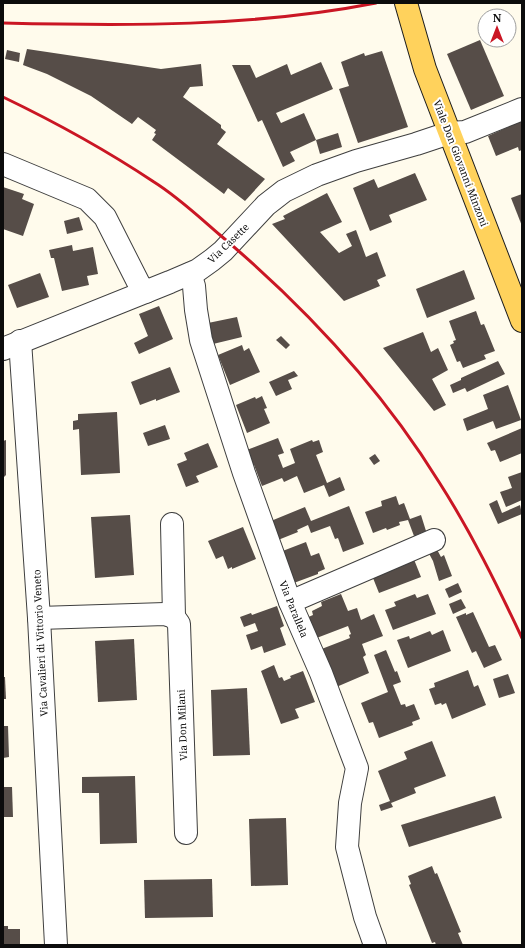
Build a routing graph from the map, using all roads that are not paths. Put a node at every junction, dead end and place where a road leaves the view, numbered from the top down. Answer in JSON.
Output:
{"nodes":[{"id":1,"x":406,"y":3,"type":"edge"},
{"id":2,"x":522,"y":109,"type":"edge"},
{"id":3,"x":449,"y":133,"type":"junction"},
{"id":4,"x":3,"y":164,"type":"edge"},
{"id":5,"x":190,"y":274,"type":"junction"},
{"id":6,"x":146,"y":292,"type":"junction"},
{"id":7,"x":520,"y":312,"type":"edge"},
{"id":8,"x":12,"y":345,"type":"edge"},
{"id":9,"x":172,"y":524,"type":"dead end"},
{"id":10,"x":434,"y":540,"type":"dead end"},
{"id":11,"x":290,"y":602,"type":"junction"},
{"id":12,"x":174,"y":617,"type":"junction"},
{"id":13,"x":39,"y":618,"type":"junction"},
{"id":14,"x":186,"y":833,"type":"dead end"},
{"id":15,"x":56,"y":945,"type":"edge"},
{"id":16,"x":375,"y":945,"type":"edge"}],
"edges":[{"from":1,"to":3,"type":"main road","name":"Viale Don Giovanni Minzoni"},
{"from":2,"to":3,"type":"street","name":"Via Casette"},
{"from":3,"to":5,"type":"street","name":"Via Casette"},
{"from":3,"to":7,"type":"main road","name":"Viale Don Giovanni Minzoni"},
{"from":4,"to":6,"type":"street"},
{"from":5,"to":6,"type":"street","name":"Via Casette"},
{"from":5,"to":11,"type":"street","name":"Via Parallela"},
{"from":6,"to":8,"type":"street","name":"Via Casette"},
{"from":8,"to":13,"type":"street","name":"Via Cavalieri di Vittorio Veneto"},
{"from":9,"to":12,"type":"street","name":"Via Don Milani"},
{"from":10,"to":11,"type":"street"},
{"from":11,"to":16,"type":"street","name":"Via Parallela"},
{"from":12,"to":13,"type":"street"},
{"from":12,"to":14,"type":"street","name":"Via Don Milani"},
{"from":13,"to":15,"type":"street","name":"Via Cavalieri di Vittorio Veneto"}]}
